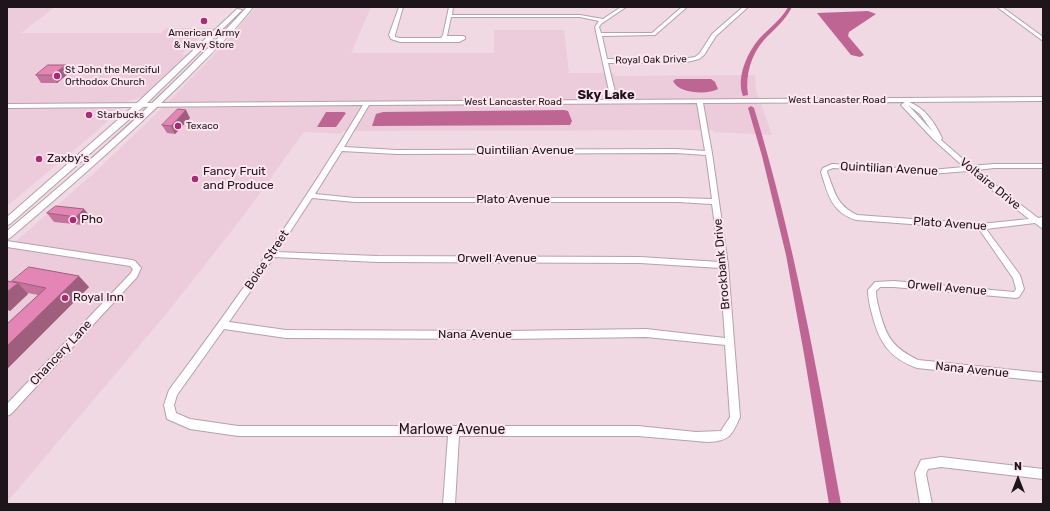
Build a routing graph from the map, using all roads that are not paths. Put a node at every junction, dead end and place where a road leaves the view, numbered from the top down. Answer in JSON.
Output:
{"nodes":[{"id":1,"x":402,"y":7,"type":"edge"},
{"id":2,"x":451,"y":7,"type":"edge"},
{"id":3,"x":624,"y":7,"type":"edge"},
{"id":4,"x":685,"y":7,"type":"edge"},
{"id":5,"x":746,"y":7,"type":"edge"},
{"id":6,"x":999,"y":7,"type":"edge"},
{"id":7,"x":245,"y":8,"type":"edge"},
{"id":8,"x":449,"y":16,"type":"junction"},
{"id":9,"x":603,"y":20,"type":"junction"},
{"id":10,"x":599,"y":35,"type":"junction"},
{"id":11,"x":1043,"y":39,"type":"edge"},
{"id":12,"x":605,"y":61,"type":"junction"},
{"id":13,"x":1043,"y":99,"type":"edge"},
{"id":14,"x":700,"y":101,"type":"junction"},
{"id":15,"x":614,"y":102,"type":"junction"},
{"id":16,"x":906,"y":102,"type":"junction"},
{"id":17,"x":368,"y":103,"type":"junction"},
{"id":18,"x":140,"y":105,"type":"junction"},
{"id":19,"x":156,"y":105,"type":"junction"},
{"id":20,"x":7,"y":106,"type":"edge"},
{"id":21,"x":341,"y":149,"type":"junction"},
{"id":22,"x":709,"y":153,"type":"junction"},
{"id":23,"x":1043,"y":166,"type":"edge"},
{"id":24,"x":970,"y":169,"type":"junction"},
{"id":25,"x":311,"y":196,"type":"junction"},
{"id":26,"x":716,"y":202,"type":"junction"},
{"id":27,"x":856,"y":217,"type":"joint"},
{"id":28,"x":1039,"y":220,"type":"edge"},
{"id":29,"x":7,"y":222,"type":"edge"},
{"id":30,"x":1043,"y":226,"type":"edge"},
{"id":31,"x":981,"y":227,"type":"junction"},
{"id":32,"x":7,"y":236,"type":"edge"},
{"id":33,"x":7,"y":244,"type":"edge"},
{"id":34,"x":271,"y":254,"type":"junction"},
{"id":35,"x":724,"y":265,"type":"junction"},
{"id":36,"x":878,"y":284,"type":"joint"},
{"id":37,"x":222,"y":325,"type":"junction"},
{"id":38,"x":729,"y":342,"type":"junction"},
{"id":39,"x":1043,"y":377,"type":"edge"},
{"id":40,"x":7,"y":411,"type":"edge"},
{"id":41,"x":171,"y":416,"type":"joint"},
{"id":42,"x":731,"y":428,"type":"joint"},
{"id":43,"x":454,"y":430,"type":"junction"},
{"id":44,"x":1043,"y":474,"type":"edge"},
{"id":45,"x":449,"y":504,"type":"edge"},
{"id":46,"x":926,"y":504,"type":"edge"}],
"edges":[{"from":1,"to":8,"type":"street"},
{"from":2,"to":8,"type":"street"},
{"from":3,"to":9,"type":"street"},
{"from":4,"to":10,"type":"street"},
{"from":5,"to":12,"type":"street","name":"Royal Oak Drive"},
{"from":6,"to":11,"type":"street"},
{"from":7,"to":18,"type":"main road"},
{"from":7,"to":19,"type":"main road"},
{"from":8,"to":9,"type":"street"},
{"from":9,"to":10,"type":"street"},
{"from":10,"to":12,"type":"street"},
{"from":12,"to":15,"type":"street"},
{"from":13,"to":16,"type":"street","name":"West Lancaster Road"},
{"from":14,"to":15,"type":"street","name":"West Lancaster Road"},
{"from":14,"to":16,"type":"street","name":"West Lancaster Road"},
{"from":14,"to":22,"type":"street","name":"Brockbank Drive"},
{"from":15,"to":17,"type":"street","name":"West Lancaster Road"},
{"from":16,"to":24,"type":"street","name":"Voltaire Drive"},
{"from":17,"to":19,"type":"street","name":"West Lancaster Road"},
{"from":17,"to":21,"type":"street","name":"Boice Street"},
{"from":18,"to":19,"type":"street","name":"West Lancaster Road"},
{"from":18,"to":20,"type":"street","name":"West Lancaster Road"},
{"from":18,"to":29,"type":"main road"},
{"from":19,"to":32,"type":"main road"},
{"from":21,"to":22,"type":"street","name":"Quintilian Avenue"},
{"from":21,"to":25,"type":"street","name":"Boice Street"},
{"from":22,"to":26,"type":"street","name":"Brockbank Drive"},
{"from":23,"to":24,"type":"street","name":"Quintilian Avenue"},
{"from":24,"to":27,"type":"street","name":"Quintilian Avenue"},
{"from":24,"to":28,"type":"street","name":"Voltaire Drive"},
{"from":25,"to":26,"type":"street","name":"Plato Avenue"},
{"from":25,"to":34,"type":"street","name":"Boice Street"},
{"from":26,"to":35,"type":"street","name":"Brockbank Drive"},
{"from":27,"to":31,"type":"street","name":"Plato Avenue"},
{"from":28,"to":30,"type":"street","name":"Voltaire Drive"},
{"from":28,"to":31,"type":"street","name":"Plato Avenue"},
{"from":31,"to":36,"type":"street","name":"Orwell Avenue"},
{"from":33,"to":40,"type":"street","name":"Chancery Lane"},
{"from":34,"to":35,"type":"street","name":"Orwell Avenue"},
{"from":34,"to":37,"type":"street","name":"Boice Street"},
{"from":35,"to":38,"type":"street","name":"Brockbank Drive"},
{"from":36,"to":39,"type":"street","name":"Nana Avenue"},
{"from":37,"to":38,"type":"street","name":"Nana Avenue"},
{"from":37,"to":41,"type":"street","name":"Boice Street"},
{"from":38,"to":42,"type":"street","name":"Brockbank Drive"},
{"from":41,"to":43,"type":"street","name":"Marlowe Avenue"},
{"from":42,"to":43,"type":"street","name":"Marlowe Avenue"},
{"from":43,"to":45,"type":"street"},
{"from":44,"to":46,"type":"street"}]}
